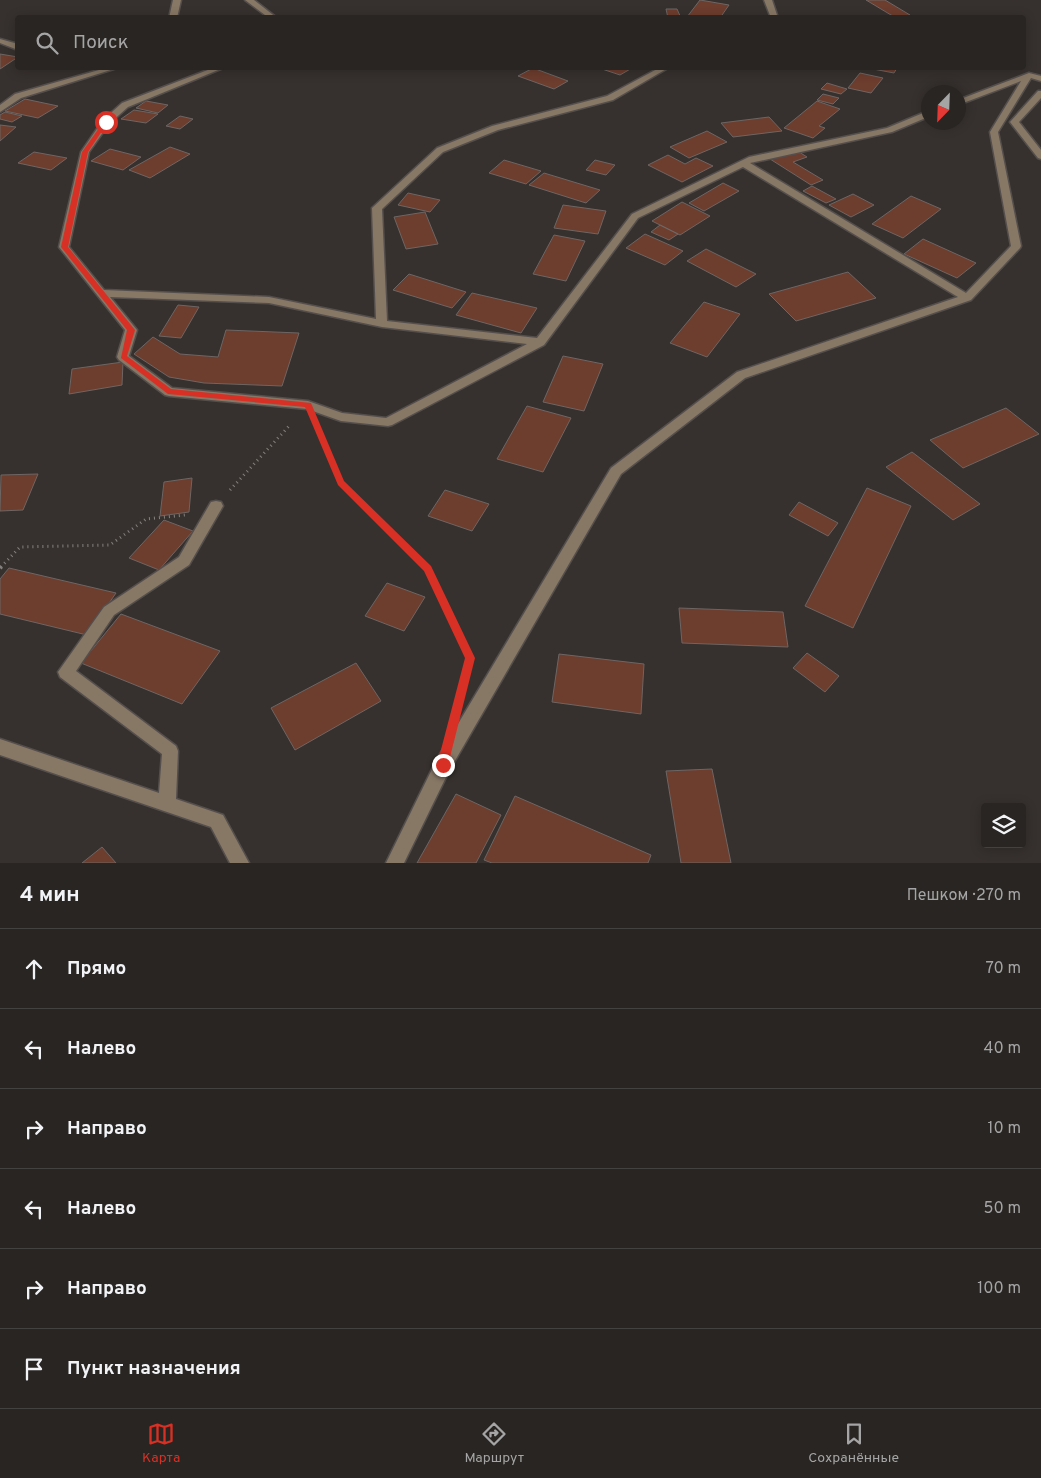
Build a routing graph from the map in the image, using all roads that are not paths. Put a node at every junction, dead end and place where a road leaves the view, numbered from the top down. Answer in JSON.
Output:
{"nodes":[{"id":1,"x":177,"y":0,"type":"edge"},
{"id":2,"x":249,"y":0,"type":"edge"},
{"id":3,"x":768,"y":0,"type":"edge"},
{"id":4,"x":174,"y":15,"type":"edge"},
{"id":5,"x":270,"y":15,"type":"edge"},
{"id":6,"x":774,"y":15,"type":"edge"},
{"id":7,"x":0,"y":41,"type":"edge"},
{"id":8,"x":15,"y":46,"type":"edge"},
{"id":9,"x":106,"y":70,"type":"edge"},
{"id":10,"x":214,"y":70,"type":"edge"},
{"id":11,"x":660,"y":70,"type":"edge"},
{"id":12,"x":1035,"y":77,"type":"edge"},
{"id":13,"x":1041,"y":93,"type":"edge"},
{"id":14,"x":966,"y":100,"type":"edge"},
{"id":15,"x":0,"y":109,"type":"edge"},
{"id":16,"x":921,"y":117,"type":"edge"},
{"id":17,"x":1041,"y":156,"type":"edge"},
{"id":18,"x":743,"y":163,"type":"junction"},
{"id":19,"x":101,"y":293,"type":"junction"},
{"id":20,"x":967,"y":298,"type":"junction"},
{"id":21,"x":382,"y":324,"type":"junction"},
{"id":22,"x":540,"y":342,"type":"junction"},
{"id":23,"x":216,"y":506,"type":"road end"},
{"id":24,"x":0,"y":747,"type":"edge"},
{"id":25,"x":167,"y":805,"type":"junction"},
{"id":26,"x":240,"y":863,"type":"edge"},
{"id":27,"x":396,"y":863,"type":"edge"}],
"edges":[{"from":1,"to":4,"type":"street"},
{"from":2,"to":5,"type":"street"},
{"from":3,"to":6,"type":"street"},
{"from":7,"to":8,"type":"street"},
{"from":9,"to":15,"type":"street"},
{"from":10,"to":19,"type":"street"},
{"from":11,"to":21,"type":"street"},
{"from":12,"to":14,"type":"street"},
{"from":12,"to":20,"type":"street"},
{"from":13,"to":17,"type":"street"},
{"from":16,"to":18,"type":"street"},
{"from":18,"to":20,"type":"street"},
{"from":18,"to":22,"type":"street"},
{"from":19,"to":21,"type":"street"},
{"from":19,"to":22,"type":"street"},
{"from":20,"to":27,"type":"street"},
{"from":21,"to":22,"type":"street"},
{"from":23,"to":25,"type":"street"},
{"from":24,"to":25,"type":"street"},
{"from":25,"to":26,"type":"street"}]}
